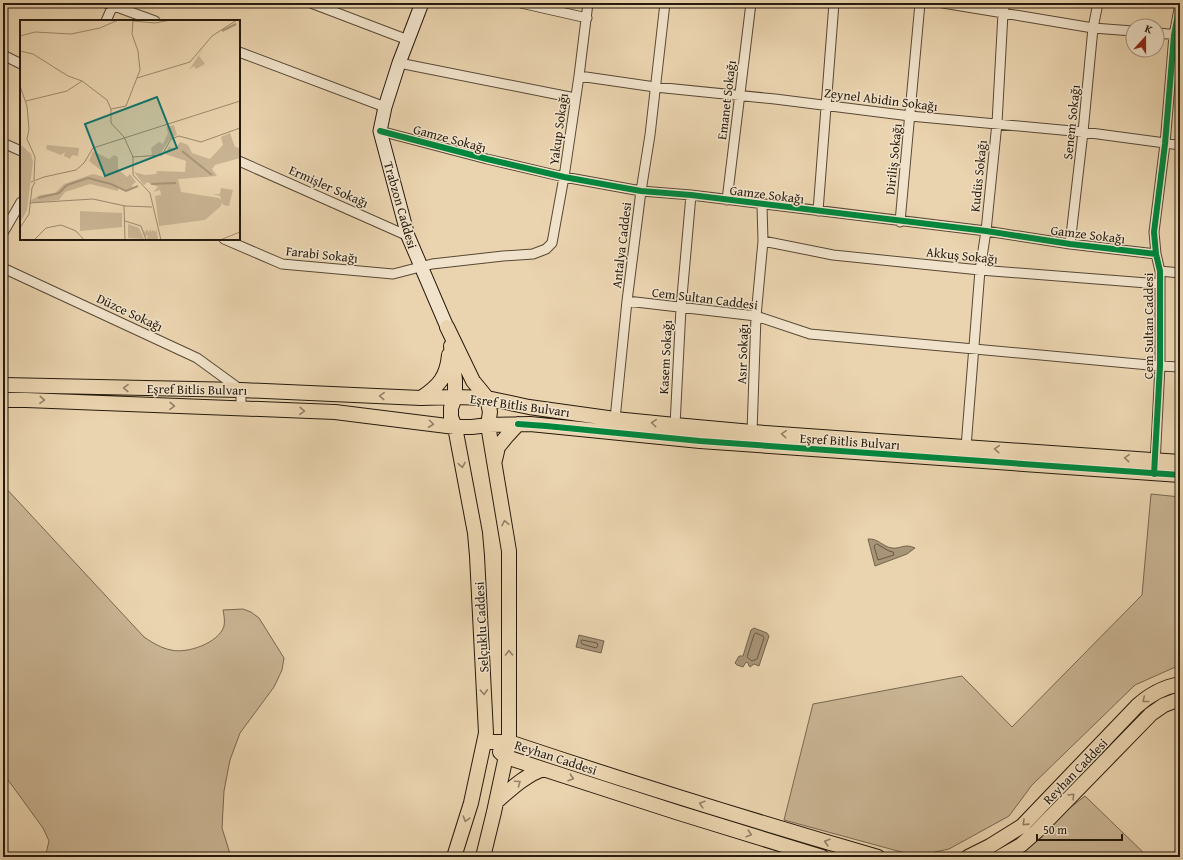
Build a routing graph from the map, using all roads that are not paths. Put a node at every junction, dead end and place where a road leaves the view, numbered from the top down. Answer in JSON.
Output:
{"nodes":[{"id":1,"x":310,"y":3,"type":"edge"},
{"id":2,"x":422,"y":3,"type":"edge"},
{"id":3,"x":521,"y":3,"type":"edge"},
{"id":4,"x":588,"y":3,"type":"edge"},
{"id":5,"x":665,"y":3,"type":"edge"},
{"id":6,"x":751,"y":3,"type":"edge"},
{"id":7,"x":834,"y":3,"type":"edge"},
{"id":8,"x":920,"y":3,"type":"edge"},
{"id":9,"x":943,"y":3,"type":"edge"},
{"id":10,"x":1005,"y":3,"type":"edge"},
{"id":11,"x":1098,"y":3,"type":"edge"},
{"id":12,"x":111,"y":4,"type":"edge"},
{"id":13,"x":1180,"y":4,"type":"edge"},
{"id":14,"x":1003,"y":13,"type":"junction"},
{"id":15,"x":587,"y":18,"type":"junction"},
{"id":16,"x":106,"y":20,"type":"edge"},
{"id":17,"x":152,"y":20,"type":"edge"},
{"id":18,"x":1093,"y":28,"type":"junction"},
{"id":19,"x":1125,"y":30,"type":"edge"},
{"id":20,"x":1165,"y":34,"type":"edge"},
{"id":21,"x":1177,"y":35,"type":"edge"},
{"id":22,"x":408,"y":40,"type":"junction"},
{"id":23,"x":240,"y":52,"type":"edge"},
{"id":24,"x":3,"y":55,"type":"edge"},
{"id":25,"x":399,"y":63,"type":"junction"},
{"id":26,"x":20,"y":64,"type":"edge"},
{"id":27,"x":579,"y":76,"type":"junction"},
{"id":28,"x":655,"y":87,"type":"junction"},
{"id":29,"x":740,"y":96,"type":"junction"},
{"id":30,"x":575,"y":98,"type":"junction"},
{"id":31,"x":826,"y":106,"type":"junction"},
{"id":32,"x":384,"y":107,"type":"junction"},
{"id":33,"x":910,"y":116,"type":"junction"},
{"id":34,"x":997,"y":123,"type":"junction"},
{"id":35,"x":380,"y":131,"type":"junction"},
{"id":36,"x":1084,"y":132,"type":"junction"},
{"id":37,"x":3,"y":143,"type":"edge"},
{"id":38,"x":1165,"y":144,"type":"junction"},
{"id":39,"x":1180,"y":145,"type":"edge"},
{"id":40,"x":20,"y":150,"type":"edge"},
{"id":41,"x":240,"y":161,"type":"edge"},
{"id":42,"x":564,"y":176,"type":"junction"},
{"id":43,"x":640,"y":191,"type":"junction"},
{"id":44,"x":691,"y":195,"type":"junction"},
{"id":45,"x":727,"y":200,"type":"junction"},
{"id":46,"x":20,"y":204,"type":"edge"},
{"id":47,"x":762,"y":205,"type":"junction"},
{"id":48,"x":818,"y":212,"type":"junction"},
{"id":49,"x":900,"y":222,"type":"junction"},
{"id":50,"x":986,"y":231,"type":"junction"},
{"id":51,"x":3,"y":233,"type":"edge"},
{"id":52,"x":408,"y":236,"type":"junction"},
{"id":53,"x":226,"y":240,"type":"edge"},
{"id":54,"x":763,"y":241,"type":"junction"},
{"id":55,"x":1070,"y":244,"type":"junction"},
{"id":56,"x":1156,"y":254,"type":"junction"},
{"id":57,"x":420,"y":267,"type":"junction"},
{"id":58,"x":3,"y":268,"type":"edge"},
{"id":59,"x":980,"y":270,"type":"junction"},
{"id":60,"x":1160,"y":271,"type":"junction"},
{"id":61,"x":1180,"y":273,"type":"edge"},
{"id":62,"x":1160,"y":284,"type":"junction"},
{"id":63,"x":627,"y":301,"type":"junction"},
{"id":64,"x":681,"y":308,"type":"junction"},
{"id":65,"x":756,"y":316,"type":"junction"},
{"id":66,"x":447,"y":327,"type":"junction"},
{"id":67,"x":973,"y":349,"type":"junction"},
{"id":68,"x":1160,"y":366,"type":"junction"},
{"id":69,"x":1180,"y":367,"type":"edge"},
{"id":70,"x":3,"y":385,"type":"edge"},
{"id":71,"x":241,"y":390,"type":"junction"},
{"id":72,"x":455,"y":397,"type":"junction"},
{"id":73,"x":421,"y":398,"type":"junction"},
{"id":74,"x":487,"y":398,"type":"junction"},
{"id":75,"x":3,"y":400,"type":"edge"},
{"id":76,"x":241,"y":409,"type":"junction"},
{"id":77,"x":615,"y":419,"type":"junction"},
{"id":78,"x":518,"y":424,"type":"junction"},
{"id":79,"x":488,"y":425,"type":"junction"},
{"id":80,"x":674,"y":425,"type":"junction"},
{"id":81,"x":455,"y":427,"type":"junction"},
{"id":82,"x":752,"y":432,"type":"junction"},
{"id":83,"x":966,"y":447,"type":"junction"},
{"id":84,"x":494,"y":462,"type":"junction"},
{"id":85,"x":1180,"y":462,"type":"edge"},
{"id":86,"x":1154,"y":467,"type":"junction"},
{"id":87,"x":1180,"y":475,"type":"edge"},
{"id":88,"x":1180,"y":684,"type":"edge"},
{"id":89,"x":1180,"y":699,"type":"edge"},
{"id":90,"x":484,"y":742,"type":"junction"},
{"id":91,"x":509,"y":742,"type":"junction"},
{"id":92,"x":506,"y":757,"type":"junction"},
{"id":93,"x":543,"y":769,"type":"junction"},
{"id":94,"x":496,"y":802,"type":"junction"},
{"id":95,"x":454,"y":857,"type":"edge"},
{"id":96,"x":483,"y":857,"type":"edge"},
{"id":97,"x":822,"y":857,"type":"edge"},
{"id":98,"x":878,"y":857,"type":"edge"},
{"id":99,"x":968,"y":857,"type":"edge"},
{"id":100,"x":1000,"y":857,"type":"edge"}],
"edges":[{"from":1,"to":22,"type":"street"},
{"from":2,"to":22,"type":"main road","name":"Trabzon Caddesi"},
{"from":3,"to":15,"type":"street"},
{"from":4,"to":15,"type":"street","name":"Yakup Sokağı"},
{"from":5,"to":28,"type":"street","name":"Antalya Caddesi"},
{"from":6,"to":29,"type":"street","name":"Emanet Sokağı"},
{"from":7,"to":31,"type":"street"},
{"from":8,"to":33,"type":"street","name":"Diriliş Sokağı"},
{"from":9,"to":14,"type":"street"},
{"from":10,"to":14,"type":"street","name":"Kudüs Sokağı"},
{"from":11,"to":18,"type":"street","name":"Senem Sokağı"},
{"from":12,"to":16,"type":"street"},
{"from":12,"to":17,"type":"street"},
{"from":13,"to":21,"type":"street","name":"Cem Sultan Caddesi"},
{"from":14,"to":18,"type":"street"},
{"from":14,"to":34,"type":"street","name":"Kudüs Sokağı"},
{"from":15,"to":27,"type":"street","name":"Yakup Sokağı"},
{"from":18,"to":19,"type":"street"},
{"from":18,"to":36,"type":"street","name":"Senem Sokağı"},
{"from":20,"to":21,"type":"street"},
{"from":21,"to":38,"type":"street","name":"Cem Sultan Caddesi"},
{"from":22,"to":25,"type":"main road","name":"Trabzon Caddesi"},
{"from":23,"to":32,"type":"street"},
{"from":24,"to":26,"type":"street"},
{"from":25,"to":30,"type":"street"},
{"from":25,"to":32,"type":"main road","name":"Trabzon Caddesi"},
{"from":27,"to":28,"type":"street","name":"Zeynel Abidin Sokağı"},
{"from":27,"to":30,"type":"street","name":"Yakup Sokağı"},
{"from":28,"to":29,"type":"street","name":"Zeynel Abidin Sokağı"},
{"from":28,"to":43,"type":"street","name":"Antalya Caddesi"},
{"from":29,"to":31,"type":"street","name":"Zeynel Abidin Sokağı"},
{"from":29,"to":45,"type":"street","name":"Emanet Sokağı"},
{"from":30,"to":42,"type":"street","name":"Yakup Sokağı"},
{"from":31,"to":33,"type":"street","name":"Zeynel Abidin Sokağı"},
{"from":31,"to":48,"type":"street"},
{"from":32,"to":35,"type":"main road","name":"Trabzon Caddesi"},
{"from":33,"to":34,"type":"street","name":"Zeynel Abidin Sokağı"},
{"from":33,"to":49,"type":"street","name":"Diriliş Sokağı"},
{"from":34,"to":36,"type":"street","name":"Zeynel Abidin Sokağı"},
{"from":34,"to":50,"type":"street","name":"Kudüs Sokağı"},
{"from":35,"to":42,"type":"street","name":"Gamze Sokağı"},
{"from":35,"to":52,"type":"main road","name":"Trabzon Caddesi"},
{"from":36,"to":38,"type":"street","name":"Zeynel Abidin Sokağı"},
{"from":36,"to":55,"type":"street","name":"Senem Sokağı"},
{"from":37,"to":40,"type":"street"},
{"from":38,"to":39,"type":"street","name":"Zeynel Abidin Sokağı"},
{"from":38,"to":56,"type":"street","name":"Cem Sultan Caddesi"},
{"from":41,"to":52,"type":"street","name":"Ermişler Sokağı"},
{"from":42,"to":43,"type":"street","name":"Gamze Sokağı"},
{"from":42,"to":57,"type":"street","name":"Yakup Sokağı"},
{"from":43,"to":44,"type":"street","name":"Gamze Sokağı"},
{"from":43,"to":63,"type":"street","name":"Antalya Caddesi"},
{"from":44,"to":45,"type":"street","name":"Gamze Sokağı"},
{"from":44,"to":64,"type":"street","name":"Kasem Sokağı"},
{"from":45,"to":47,"type":"street","name":"Gamze Sokağı"},
{"from":46,"to":51,"type":"street"},
{"from":47,"to":48,"type":"street","name":"Gamze Sokağı"},
{"from":47,"to":54,"type":"street","name":"Asır Sokağı"},
{"from":48,"to":49,"type":"street","name":"Gamze Sokağı"},
{"from":49,"to":50,"type":"street","name":"Gamze Sokağı"},
{"from":50,"to":55,"type":"street","name":"Gamze Sokağı"},
{"from":50,"to":59,"type":"street","name":"Kudüs Sokağı"},
{"from":52,"to":57,"type":"main road","name":"Trabzon Caddesi"},
{"from":53,"to":57,"type":"street","name":"Farabi Sokağı"},
{"from":54,"to":59,"type":"street","name":"Akkuş Sokağı"},
{"from":54,"to":65,"type":"street","name":"Asır Sokağı"},
{"from":55,"to":56,"type":"street","name":"Gamze Sokağı"},
{"from":56,"to":60,"type":"street","name":"Cem Sultan Caddesi"},
{"from":57,"to":66,"type":"main road","name":"Trabzon Caddesi"},
{"from":58,"to":71,"type":"street","name":"Düzce Sokağı"},
{"from":59,"to":62,"type":"street","name":"Akkuş Sokağı"},
{"from":59,"to":67,"type":"street","name":"Kudüs Sokağı"},
{"from":60,"to":61,"type":"street"},
{"from":60,"to":62,"type":"street","name":"Cem Sultan Caddesi"},
{"from":62,"to":68,"type":"street","name":"Cem Sultan Caddesi"},
{"from":63,"to":64,"type":"street","name":"Cem Sultan Caddesi"},
{"from":63,"to":77,"type":"street","name":"Antalya Caddesi"},
{"from":64,"to":65,"type":"street","name":"Cem Sultan Caddesi"},
{"from":64,"to":80,"type":"street","name":"Kasem Sokağı"},
{"from":65,"to":67,"type":"street","name":"Cem Sultan Caddesi"},
{"from":65,"to":82,"type":"street","name":"Asır Sokağı"},
{"from":66,"to":72,"type":"main road","name":"Selçuklu Caddesi"},
{"from":66,"to":73,"type":"main road"},
{"from":66,"to":74,"type":"main road","name":"Trabzon Caddesi"},
{"from":67,"to":68,"type":"street","name":"Cem Sultan Caddesi"},
{"from":67,"to":83,"type":"street","name":"Kudüs Sokağı"},
{"from":68,"to":69,"type":"street","name":"Cem Sultan Caddesi"},
{"from":68,"to":86,"type":"street","name":"Cem Sultan Caddesi"},
{"from":71,"to":70,"type":"main road","name":"Eşref Bitlis Bulvarı","one_way":true},
{"from":73,"to":71,"type":"main road","name":"Eşref Bitlis Bulvarı","one_way":true},
{"from":71,"to":76,"type":"street"},
{"from":72,"to":73,"type":"main road","name":"Eşref Bitlis Bulvarı"},
{"from":72,"to":74,"type":"main road","name":"Eşref Bitlis Bulvarı"},
{"from":72,"to":81,"type":"main road","name":"Selçuklu Caddesi"},
{"from":74,"to":77,"type":"main road","name":"Eşref Bitlis Bulvarı"},
{"from":74,"to":79,"type":"main road","name":"Selçuklu Caddesi"},
{"from":75,"to":76,"type":"main road","name":"Eşref Bitlis Bulvarı","one_way":true},
{"from":76,"to":81,"type":"main road","name":"Eşref Bitlis Bulvarı","one_way":true},
{"from":80,"to":77,"type":"main road","name":"Eşref Bitlis Bulvarı","one_way":true},
{"from":78,"to":79,"type":"main road","name":"Eşref Bitlis Bulvarı"},
{"from":78,"to":84,"type":"main road"},
{"from":78,"to":86,"type":"main road","name":"Eşref Bitlis Bulvarı"},
{"from":79,"to":81,"type":"main road","name":"Eşref Bitlis Bulvarı"},
{"from":79,"to":84,"type":"main road","name":"Selçuklu Caddesi"},
{"from":80,"to":82,"type":"main road","name":"Eşref Bitlis Bulvarı"},
{"from":81,"to":90,"type":"main road","name":"Selçuklu Caddesi","one_way":true},
{"from":83,"to":82,"type":"main road","name":"Eşref Bitlis Bulvarı","one_way":true},
{"from":86,"to":83,"type":"main road","name":"Eşref Bitlis Bulvarı","one_way":true},
{"from":91,"to":84,"type":"main road","name":"Selçuklu Caddesi","one_way":true},
{"from":85,"to":86,"type":"main road","name":"Eşref Bitlis Bulvarı"},
{"from":86,"to":87,"type":"main road","name":"Eşref Bitlis Bulvarı"},
{"from":88,"to":99,"type":"main road","name":"Reyhan Caddesi","one_way":true},
{"from":100,"to":89,"type":"main road","name":"Reyhan Caddesi","one_way":true},
{"from":90,"to":91,"type":"main road","name":"Reyhan Caddesi"},
{"from":90,"to":92,"type":"main road","name":"Reyhan Caddesi"},
{"from":90,"to":95,"type":"main road","name":"Selçuklu Caddesi","one_way":true},
{"from":91,"to":92,"type":"main road","name":"Selçuklu Caddesi"},
{"from":98,"to":91,"type":"main road","name":"Reyhan Caddesi","one_way":true},
{"from":92,"to":93,"type":"main road","name":"Reyhan Caddesi"},
{"from":92,"to":94,"type":"main road","name":"Selçuklu Caddesi"},
{"from":94,"to":93,"type":"main road","one_way":true},
{"from":93,"to":97,"type":"main road","name":"Reyhan Caddesi","one_way":true},
{"from":94,"to":96,"type":"main road","name":"Selçuklu Caddesi"}]}
